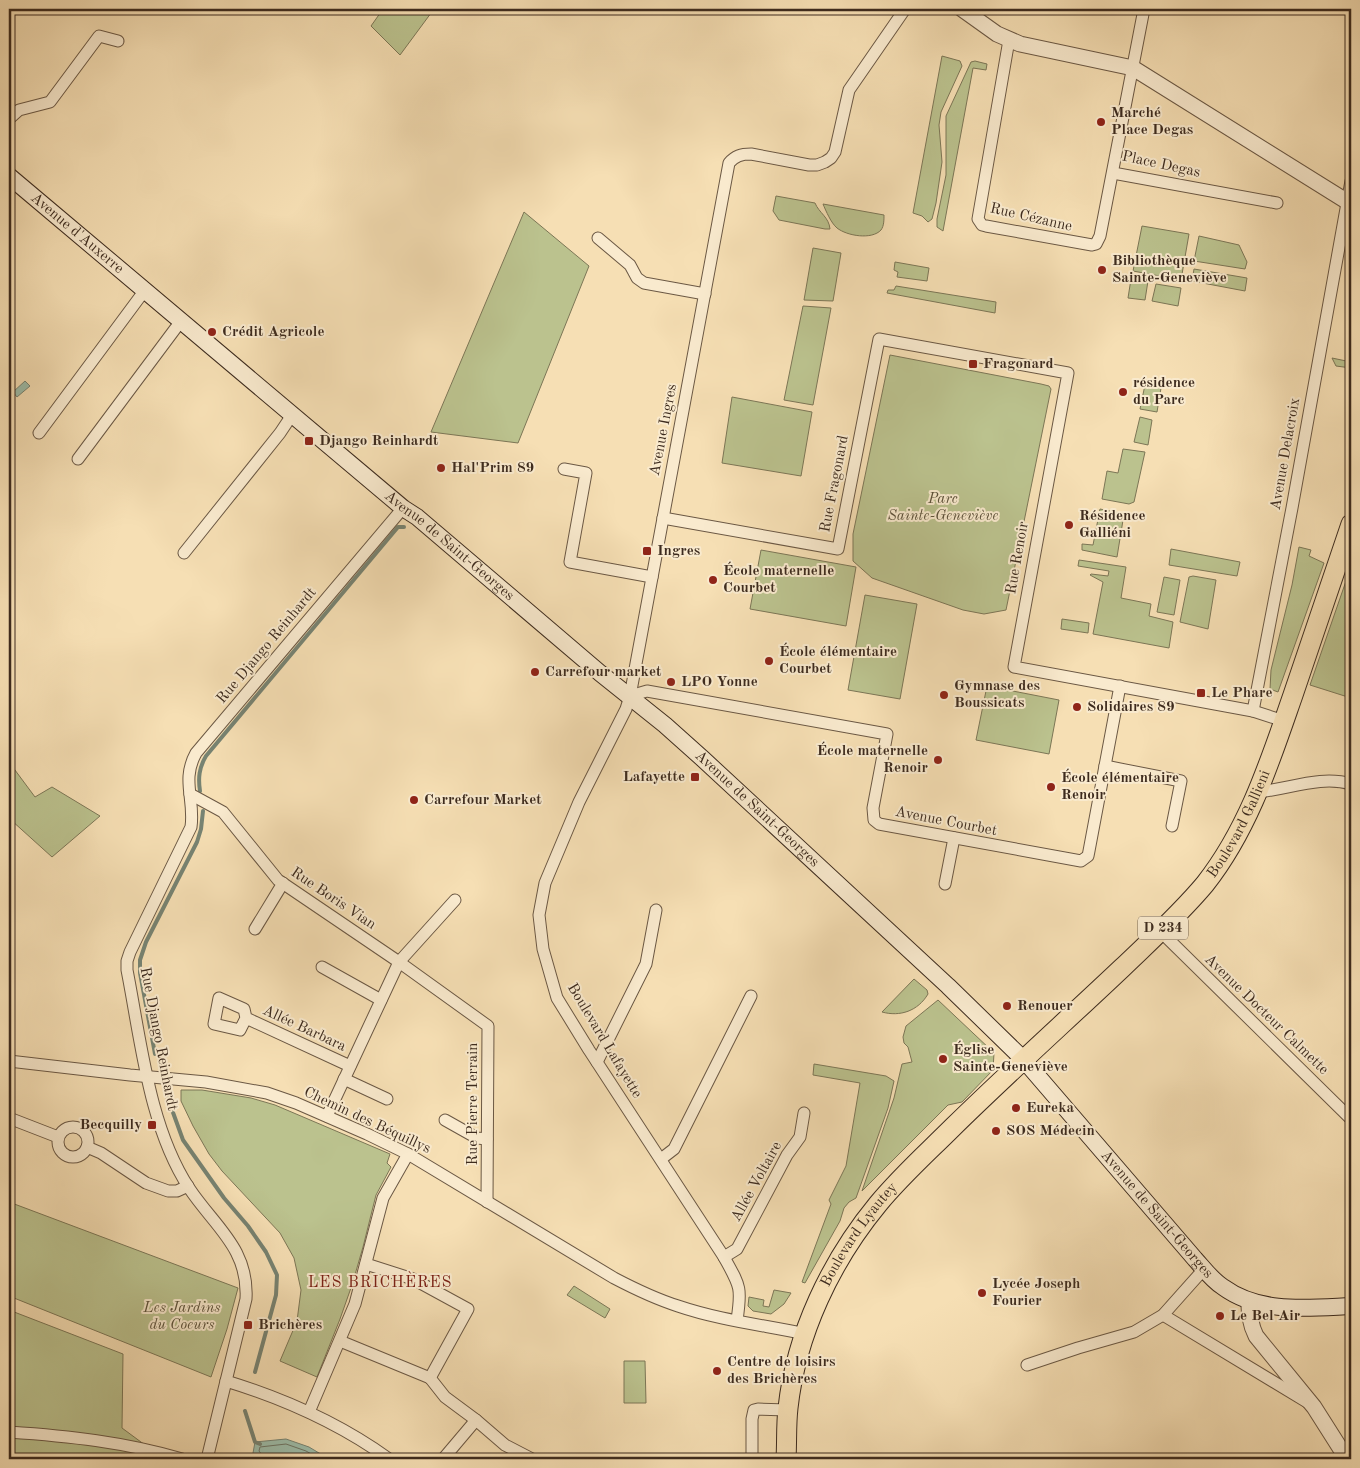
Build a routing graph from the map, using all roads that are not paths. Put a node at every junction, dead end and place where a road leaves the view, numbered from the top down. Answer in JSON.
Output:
{"nodes":[{"id":1,"x":906,"y":9,"type":"edge"},
{"id":2,"x":962,"y":9,"type":"edge"},
{"id":3,"x":1144,"y":9,"type":"edge"},
{"id":4,"x":1009,"y":40,"type":"junction"},
{"id":5,"x":118,"y":41,"type":"dead end"},
{"id":6,"x":1133,"y":68,"type":"junction"},
{"id":7,"x":9,"y":119,"type":"edge"},
{"id":8,"x":1112,"y":173,"type":"junction"},
{"id":9,"x":9,"y":176,"type":"edge"},
{"id":10,"x":1351,"y":181,"type":"edge"},
{"id":11,"x":1276,"y":203,"type":"dead end"},
{"id":12,"x":1349,"y":203,"type":"edge"},
{"id":13,"x":598,"y":238,"type":"dead end"},
{"id":14,"x":145,"y":290,"type":"junction"},
{"id":15,"x":705,"y":294,"type":"junction"},
{"id":16,"x":181,"y":321,"type":"junction"},
{"id":17,"x":879,"y":338,"type":"joint"},
{"id":18,"x":292,"y":415,"type":"junction"},
{"id":19,"x":39,"y":433,"type":"dead end"},
{"id":20,"x":78,"y":459,"type":"dead end"},
{"id":21,"x":564,"y":468,"type":"dead end"},
{"id":22,"x":403,"y":508,"type":"junction"},
{"id":23,"x":663,"y":518,"type":"junction"},
{"id":24,"x":1351,"y":524,"type":"edge"},
{"id":25,"x":184,"y":553,"type":"dead end"},
{"id":26,"x":652,"y":577,"type":"junction"},
{"id":27,"x":1120,"y":686,"type":"junction"},
{"id":28,"x":630,"y":696,"type":"junction"},
{"id":29,"x":1253,"y":711,"type":"junction"},
{"id":30,"x":1284,"y":721,"type":"junction"},
{"id":31,"x":1105,"y":766,"type":"junction"},
{"id":32,"x":1351,"y":784,"type":"edge"},
{"id":33,"x":1258,"y":792,"type":"junction"},
{"id":34,"x":190,"y":794,"type":"junction"},
{"id":35,"x":1172,"y":826,"type":"dead end"},
{"id":36,"x":954,"y":838,"type":"junction"},
{"id":37,"x":282,"y":883,"type":"junction"},
{"id":38,"x":945,"y":884,"type":"dead end"},
{"id":39,"x":455,"y":900,"type":"dead end"},
{"id":40,"x":656,"y":910,"type":"dead end"},
{"id":41,"x":255,"y":930,"type":"dead end"},
{"id":42,"x":1160,"y":931,"type":"junction"},
{"id":43,"x":399,"y":962,"type":"junction"},
{"id":44,"x":322,"y":967,"type":"dead end"},
{"id":45,"x":751,"y":996,"type":"dead end"},
{"id":46,"x":381,"y":1000,"type":"junction"},
{"id":47,"x":246,"y":1018,"type":"dead end"},
{"id":48,"x":1023,"y":1059,"type":"junction"},
{"id":49,"x":9,"y":1061,"type":"edge"},
{"id":50,"x":597,"y":1062,"type":"junction"},
{"id":51,"x":350,"y":1066,"type":"junction"},
{"id":52,"x":148,"y":1077,"type":"junction"},
{"id":53,"x":344,"y":1079,"type":"junction"},
{"id":54,"x":387,"y":1099,"type":"dead end"},
{"id":55,"x":804,"y":1113,"type":"dead end"},
{"id":56,"x":327,"y":1116,"type":"junction"},
{"id":57,"x":9,"y":1118,"type":"edge"},
{"id":58,"x":1351,"y":1119,"type":"edge"},
{"id":59,"x":445,"y":1120,"type":"dead end"},
{"id":60,"x":58,"y":1137,"type":"junction"},
{"id":61,"x":487,"y":1139,"type":"junction"},
{"id":62,"x":87,"y":1147,"type":"junction"},
{"id":63,"x":408,"y":1154,"type":"junction"},
{"id":64,"x":661,"y":1159,"type":"junction"},
{"id":65,"x":188,"y":1186,"type":"junction"},
{"id":66,"x":488,"y":1202,"type":"junction"},
{"id":67,"x":724,"y":1257,"type":"junction"},
{"id":68,"x":366,"y":1264,"type":"junction"},
{"id":69,"x":1204,"y":1269,"type":"junction"},
{"id":70,"x":1250,"y":1301,"type":"junction"},
{"id":71,"x":1351,"y":1306,"type":"edge"},
{"id":72,"x":1162,"y":1315,"type":"junction"},
{"id":73,"x":738,"y":1320,"type":"junction"},
{"id":74,"x":806,"y":1334,"type":"junction"},
{"id":75,"x":340,"y":1341,"type":"junction"},
{"id":76,"x":1027,"y":1365,"type":"dead end"},
{"id":77,"x":430,"y":1378,"type":"junction"},
{"id":78,"x":226,"y":1381,"type":"junction"},
{"id":79,"x":1314,"y":1407,"type":"junction"},
{"id":80,"x":788,"y":1410,"type":"junction"},
{"id":81,"x":309,"y":1412,"type":"junction"},
{"id":82,"x":476,"y":1420,"type":"junction"},
{"id":83,"x":9,"y":1432,"type":"edge"},
{"id":84,"x":182,"y":1459,"type":"edge"},
{"id":85,"x":207,"y":1459,"type":"edge"},
{"id":86,"x":390,"y":1459,"type":"edge"},
{"id":87,"x":443,"y":1459,"type":"edge"},
{"id":88,"x":532,"y":1459,"type":"edge"},
{"id":89,"x":752,"y":1459,"type":"edge"},
{"id":90,"x":786,"y":1459,"type":"edge"},
{"id":91,"x":1347,"y":1459,"type":"edge"}],
"edges":[{"from":1,"to":15,"type":"street","name":"Avenue Ingres"},
{"from":2,"to":4,"type":"street"},
{"from":3,"to":6,"type":"street","name":"Place Degas"},
{"from":4,"to":6,"type":"street"},
{"from":4,"to":8,"type":"street","name":"Rue Cézanne"},
{"from":5,"to":7,"type":"street"},
{"from":6,"to":8,"type":"street","name":"Place Degas"},
{"from":6,"to":12,"type":"street"},
{"from":8,"to":11,"type":"street","name":"Place Degas"},
{"from":9,"to":14,"type":"main road","name":"Avenue d'Auxerre"},
{"from":10,"to":12,"type":"street","name":"Avenue Delacroix"},
{"from":12,"to":29,"type":"street","name":"Avenue Delacroix"},
{"from":13,"to":15,"type":"street"},
{"from":14,"to":16,"type":"main road","name":"Avenue de Saint-Georges"},
{"from":14,"to":19,"type":"street"},
{"from":15,"to":23,"type":"street","name":"Avenue Ingres"},
{"from":16,"to":18,"type":"main road","name":"Avenue de Saint-Georges"},
{"from":16,"to":20,"type":"street"},
{"from":17,"to":23,"type":"street","name":"Rue Fragonard"},
{"from":17,"to":27,"type":"street","name":"Rue Renoir"},
{"from":18,"to":22,"type":"main road","name":"Avenue de Saint-Georges"},
{"from":18,"to":25,"type":"street"},
{"from":21,"to":26,"type":"street"},
{"from":22,"to":28,"type":"main road","name":"Avenue de Saint-Georges"},
{"from":22,"to":34,"type":"street","name":"Rue Django Reinhardt"},
{"from":23,"to":26,"type":"street","name":"Avenue Ingres"},
{"from":24,"to":30,"type":"main road","name":"Boulevard Gallieni","number":"D 234"},
{"from":26,"to":28,"type":"street","name":"Avenue Ingres"},
{"from":27,"to":29,"type":"street","name":"Rue Renoir"},
{"from":27,"to":31,"type":"street","name":"Avenue Courbet"},
{"from":28,"to":36,"type":"street","name":"Avenue Courbet"},
{"from":28,"to":48,"type":"main road","name":"Avenue de Saint-Georges"},
{"from":28,"to":50,"type":"street","name":"Boulevard Lafayette"},
{"from":29,"to":30,"type":"street","name":"Rue Renoir"},
{"from":30,"to":33,"type":"main road","name":"Boulevard Gallieni","number":"D 234"},
{"from":31,"to":35,"type":"street"},
{"from":31,"to":36,"type":"street","name":"Avenue Courbet"},
{"from":32,"to":33,"type":"street"},
{"from":33,"to":42,"type":"main road","name":"Boulevard Gallieni","number":"D 234"},
{"from":34,"to":37,"type":"street","name":"Rue Boris Vian"},
{"from":34,"to":52,"type":"street","name":"Rue Django Reinhardt"},
{"from":36,"to":38,"type":"street"},
{"from":37,"to":41,"type":"street"},
{"from":37,"to":43,"type":"street","name":"Rue Boris Vian"},
{"from":39,"to":43,"type":"street"},
{"from":40,"to":50,"type":"street"},
{"from":42,"to":48,"type":"main road","name":"Boulevard Gallieni","number":"D 234"},
{"from":42,"to":58,"type":"street","name":"Avenue Docteur Calmette"},
{"from":43,"to":46,"type":"street"},
{"from":43,"to":61,"type":"street","name":"Rue Pierre Terrain"},
{"from":44,"to":46,"type":"street"},
{"from":45,"to":64,"type":"street"},
{"from":46,"to":51,"type":"street"},
{"from":47,"to":51,"type":"street","name":"Allée Barbara"},
{"from":48,"to":69,"type":"main road","name":"Avenue de Saint-Georges"},
{"from":48,"to":74,"type":"main road","name":"Boulevard Lyautey","number":"D 234"},
{"from":49,"to":52,"type":"street","name":"Chemin des Béquillys"},
{"from":50,"to":64,"type":"street","name":"Boulevard Lafayette"},
{"from":51,"to":53,"type":"street"},
{"from":52,"to":56,"type":"street","name":"Chemin des Béquillys"},
{"from":52,"to":65,"type":"street","name":"Rue Django Reinhardt"},
{"from":53,"to":54,"type":"street"},
{"from":53,"to":56,"type":"street"},
{"from":55,"to":67,"type":"street","name":"Allée Voltaire"},
{"from":56,"to":63,"type":"street","name":"Chemin des Béquillys"},
{"from":57,"to":60,"type":"street"},
{"from":59,"to":61,"type":"street"},
{"from":60,"to":62,"type":"street"},
{"from":60,"to":62,"type":"street"},
{"from":61,"to":66,"type":"street","name":"Rue Pierre Terrain"},
{"from":62,"to":65,"type":"street"},
{"from":63,"to":66,"type":"street","name":"Chemin des Béquillys"},
{"from":63,"to":68,"type":"street"},
{"from":64,"to":67,"type":"street","name":"Boulevard Lafayette"},
{"from":65,"to":78,"type":"street","name":"Rue Django Reinhardt"},
{"from":66,"to":73,"type":"street","name":"Chemin des Béquillys"},
{"from":67,"to":73,"type":"street","name":"Boulevard Lafayette"},
{"from":68,"to":75,"type":"street"},
{"from":68,"to":77,"type":"street"},
{"from":69,"to":70,"type":"main road","name":"Avenue de Saint-Georges"},
{"from":69,"to":72,"type":"street"},
{"from":70,"to":71,"type":"main road","name":"Avenue de Saint-Georges"},
{"from":70,"to":79,"type":"street"},
{"from":72,"to":76,"type":"street"},
{"from":72,"to":79,"type":"street"},
{"from":73,"to":74,"type":"street"},
{"from":74,"to":80,"type":"main road","name":"Boulevard Lyautey","number":"D 234"},
{"from":75,"to":77,"type":"street"},
{"from":75,"to":81,"type":"street"},
{"from":77,"to":82,"type":"street"},
{"from":78,"to":81,"type":"street"},
{"from":78,"to":85,"type":"street","name":"Rue Django Reinhardt"},
{"from":79,"to":91,"type":"street"},
{"from":80,"to":89,"type":"street"},
{"from":80,"to":90,"type":"main road","name":"Boulevard Lyautey","number":"D 234"},
{"from":81,"to":86,"type":"street"},
{"from":82,"to":87,"type":"street"},
{"from":82,"to":88,"type":"street"},
{"from":83,"to":84,"type":"street"}]}
